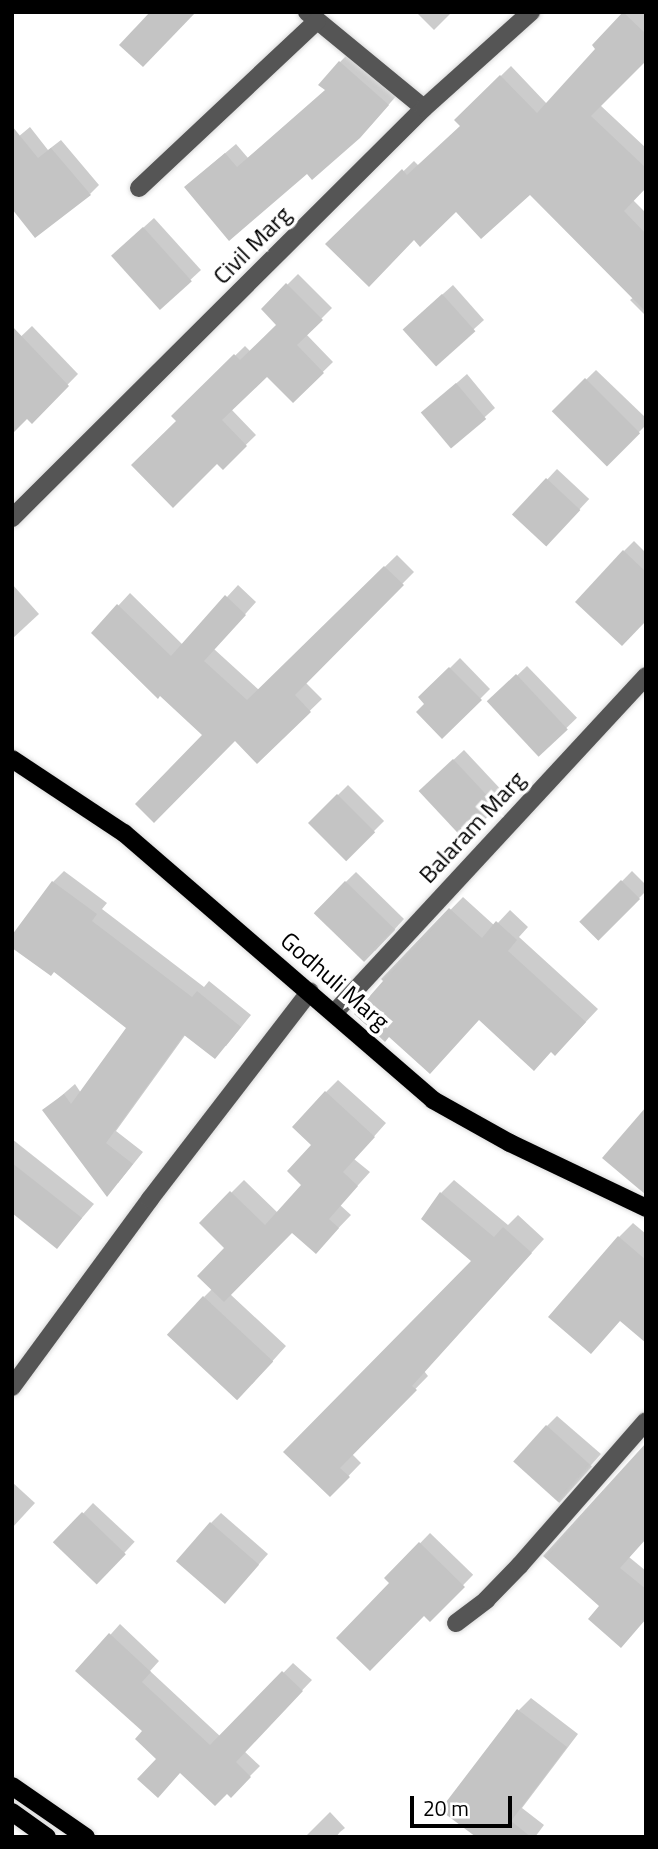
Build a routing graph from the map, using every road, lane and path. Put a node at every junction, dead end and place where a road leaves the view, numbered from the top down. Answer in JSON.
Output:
{"nodes":[{"id":1,"x":531,"y":12,"type":"edge"},
{"id":2,"x":312,"y":17,"type":"edge"},
{"id":3,"x":424,"y":108,"type":"junction"},
{"id":4,"x":139,"y":188,"type":"dead end"},
{"id":5,"x":12,"y":518,"type":"edge"},
{"id":6,"x":646,"y":676,"type":"edge"},
{"id":7,"x":12,"y":760,"type":"edge"},
{"id":8,"x":310,"y":991,"type":"junction"},
{"id":9,"x":335,"y":1012,"type":"junction"},
{"id":10,"x":646,"y":1208,"type":"edge"},
{"id":11,"x":12,"y":1387,"type":"edge"},
{"id":12,"x":646,"y":1421,"type":"edge"},
{"id":13,"x":456,"y":1623,"type":"dead end"},
{"id":14,"x":12,"y":1786,"type":"edge"},
{"id":15,"x":12,"y":1812,"type":"edge"},
{"id":16,"x":47,"y":1837,"type":"edge"},
{"id":17,"x":86,"y":1837,"type":"edge"}],
"edges":[{"from":1,"to":3,"type":"street","name":"Civil Marg"},
{"from":2,"to":3,"type":"street"},
{"from":2,"to":4,"type":"street"},
{"from":3,"to":5,"type":"street","name":"Civil Marg"},
{"from":6,"to":9,"type":"street","name":"Balaram Marg"},
{"from":7,"to":8,"type":"main road","name":"Godhuli Marg"},
{"from":8,"to":9,"type":"main road","name":"Godhuli Marg"},
{"from":8,"to":11,"type":"street"},
{"from":9,"to":10,"type":"main road","name":"Godhuli Marg"},
{"from":12,"to":13,"type":"street"},
{"from":14,"to":17,"type":"main road"},
{"from":15,"to":16,"type":"main road"}]}
